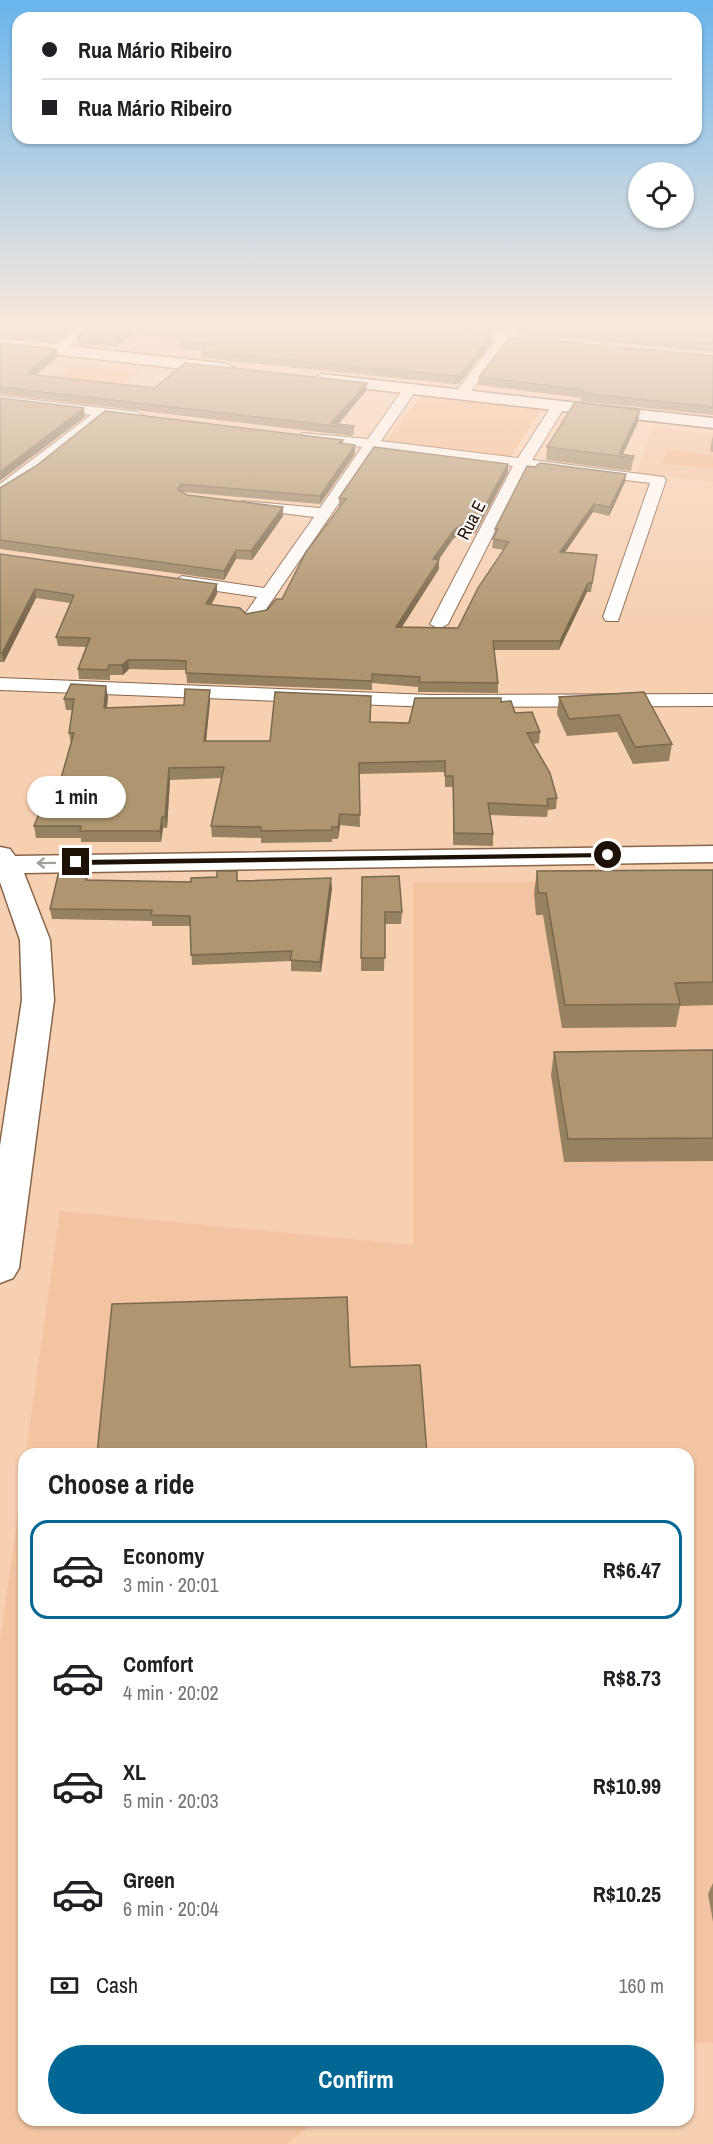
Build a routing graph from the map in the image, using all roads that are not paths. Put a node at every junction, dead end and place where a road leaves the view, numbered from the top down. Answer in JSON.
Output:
{"nodes":[{"id":1,"x":88,"y":424,"type":"edge"},
{"id":2,"x":385,"y":424,"type":"edge"},
{"id":3,"x":547,"y":424,"type":"edge"},
{"id":4,"x":290,"y":434,"type":"edge"},
{"id":5,"x":371,"y":444,"type":"junction"},
{"id":6,"x":523,"y":462,"type":"junction"},
{"id":7,"x":0,"y":491,"type":"edge"},
{"id":8,"x":233,"y":502,"type":"edge"},
{"id":9,"x":323,"y":513,"type":"junction"},
{"id":10,"x":162,"y":579,"type":"edge"},
{"id":11,"x":266,"y":593,"type":"junction"},
{"id":12,"x":252,"y":617,"type":"edge"},
{"id":13,"x":612,"y":617,"type":"dead end"},
{"id":14,"x":439,"y":624,"type":"dead end"},
{"id":15,"x":0,"y":684,"type":"edge"},
{"id":16,"x":713,"y":700,"type":"edge"},
{"id":17,"x":713,"y":854,"type":"edge"},
{"id":18,"x":609,"y":864,"type":"junction"},
{"id":19,"x":4,"y":870,"type":"edge"},
{"id":20,"x":713,"y":872,"type":"edge"},
{"id":21,"x":0,"y":1269,"type":"edge"}],
"edges":[{"from":1,"to":7,"type":"street"},
{"from":2,"to":5,"type":"street"},
{"from":3,"to":6,"type":"street","name":"Rua E"},
{"from":4,"to":5,"type":"street"},
{"from":5,"to":6,"type":"street"},
{"from":5,"to":9,"type":"street"},
{"from":6,"to":13,"type":"street"},
{"from":6,"to":14,"type":"street","name":"Rua E"},
{"from":8,"to":9,"type":"street"},
{"from":9,"to":11,"type":"street"},
{"from":10,"to":11,"type":"street"},
{"from":11,"to":12,"type":"street"},
{"from":15,"to":16,"type":"street"},
{"from":17,"to":18,"type":"main road"},
{"from":18,"to":19,"type":"main road"},
{"from":18,"to":20,"type":"main road"},
{"from":19,"to":21,"type":"main road"}]}
